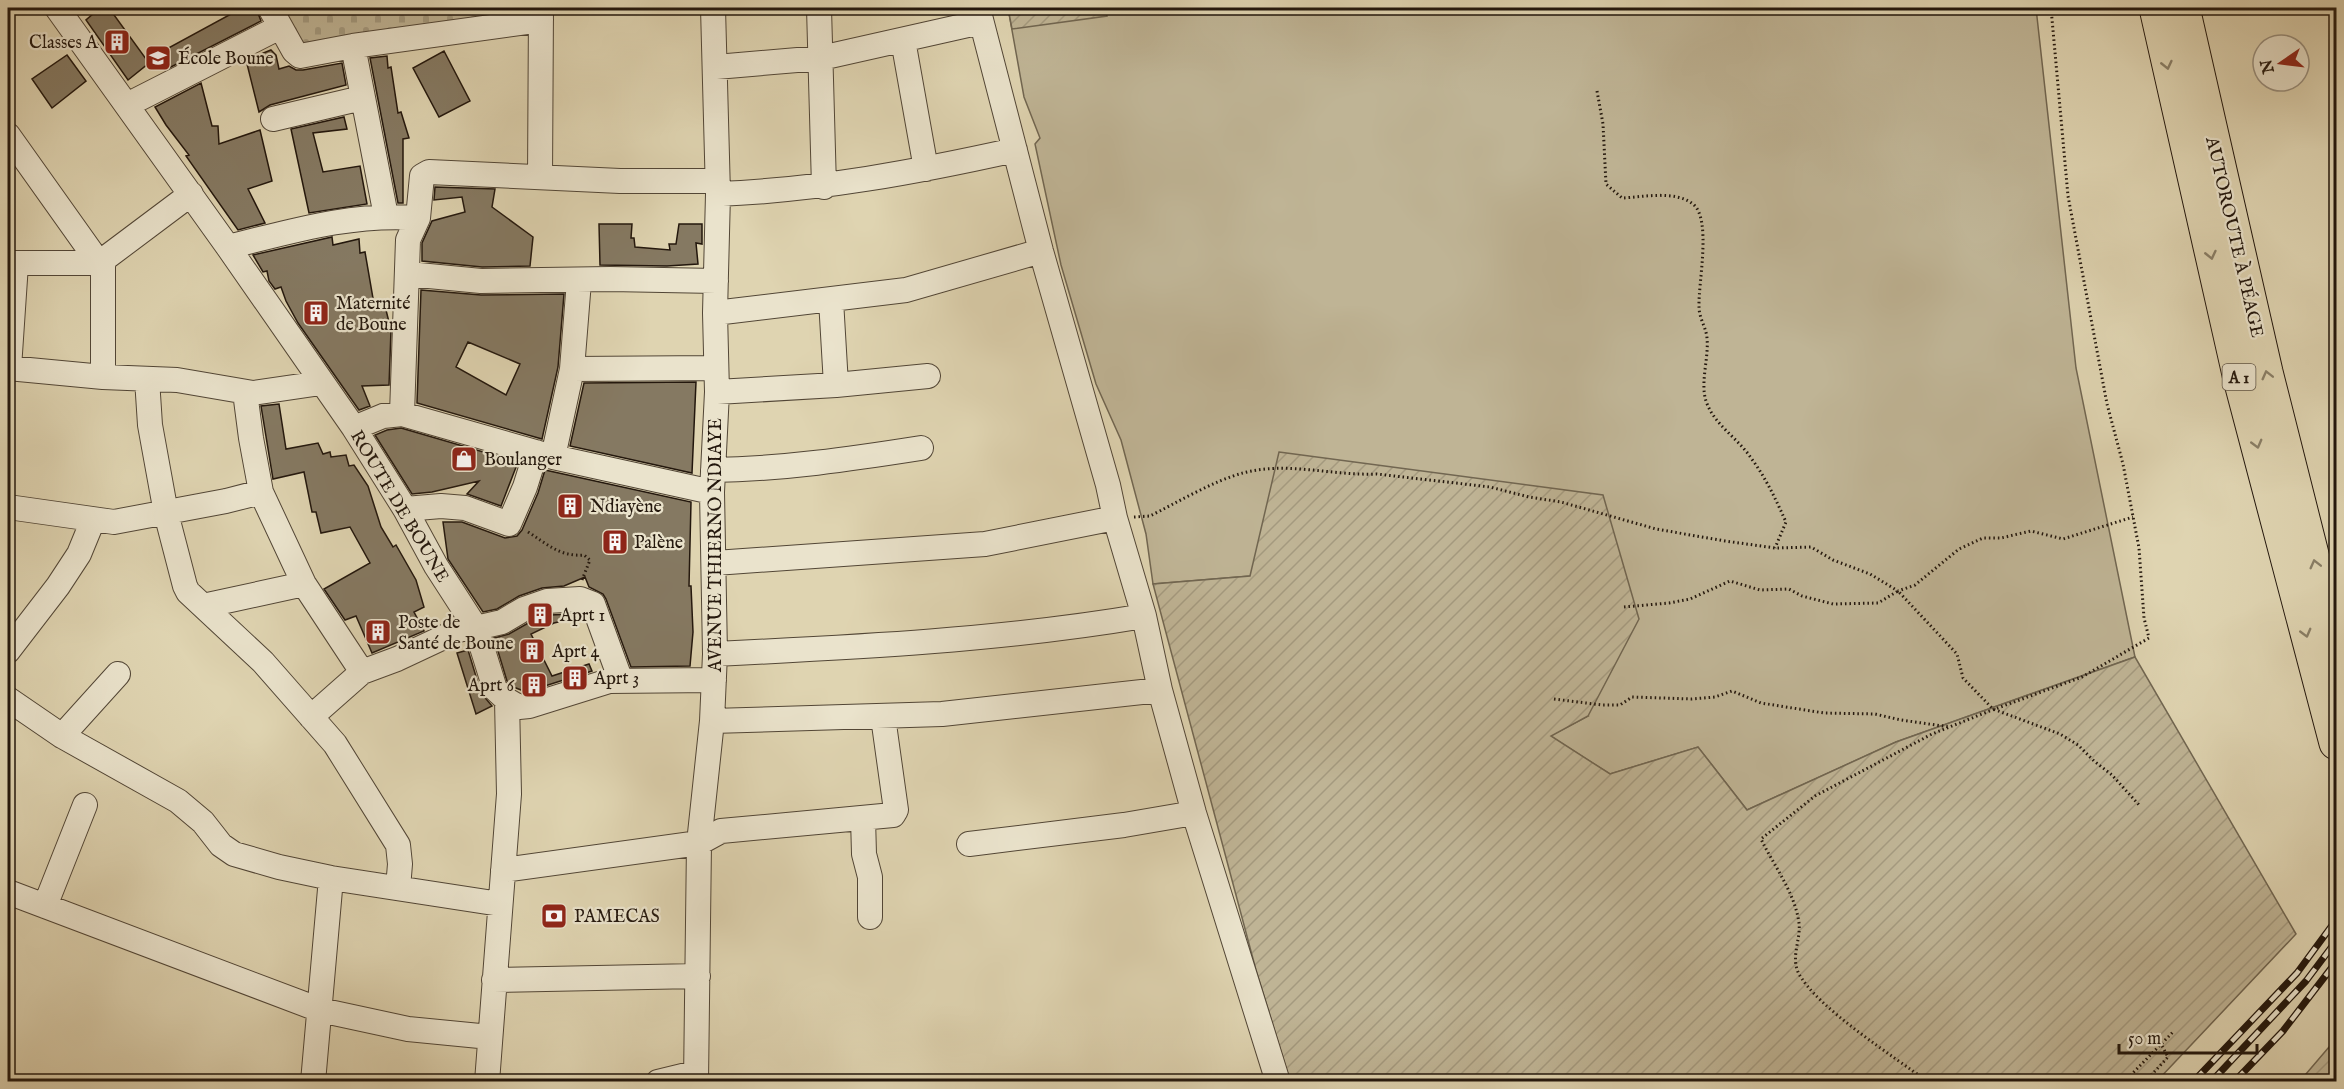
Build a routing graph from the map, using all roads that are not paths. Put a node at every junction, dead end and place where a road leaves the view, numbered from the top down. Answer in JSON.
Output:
{"nodes":[{"id":1,"x":57,"y":8,"type":"edge"},
{"id":2,"x":713,"y":8,"type":"edge"},
{"id":3,"x":819,"y":8,"type":"edge"},
{"id":4,"x":2156,"y":8,"type":"edge"},
{"id":5,"x":2183,"y":8,"type":"edge"},
{"id":6,"x":541,"y":14,"type":"edge"},
{"id":7,"x":980,"y":15,"type":"edge"},
{"id":8,"x":275,"y":17,"type":"edge"},
{"id":9,"x":903,"y":40,"type":"junction"},
{"id":10,"x":353,"y":46,"type":"junction"},
{"id":11,"x":821,"y":58,"type":"junction"},
{"id":12,"x":716,"y":67,"type":"junction"},
{"id":13,"x":362,"y":98,"type":"junction"},
{"id":14,"x":127,"y":105,"type":"junction"},
{"id":15,"x":273,"y":119,"type":"dead end"},
{"id":16,"x":8,"y":135,"type":"edge"},
{"id":17,"x":1015,"y":150,"type":"junction"},
{"id":18,"x":926,"y":170,"type":"junction"},
{"id":19,"x":540,"y":177,"type":"junction"},
{"id":20,"x":825,"y":186,"type":"junction"},
{"id":21,"x":718,"y":188,"type":"junction"},
{"id":22,"x":191,"y":194,"type":"junction"},
{"id":23,"x":386,"y":216,"type":"junction"},
{"id":24,"x":418,"y":218,"type":"junction"},
{"id":25,"x":228,"y":247,"type":"junction"},
{"id":26,"x":1041,"y":251,"type":"junction"},
{"id":27,"x":101,"y":262,"type":"junction"},
{"id":28,"x":12,"y":264,"type":"edge"},
{"id":29,"x":408,"y":274,"type":"junction"},
{"id":30,"x":579,"y":281,"type":"junction"},
{"id":31,"x":716,"y":281,"type":"junction"},
{"id":32,"x":831,"y":300,"type":"junction"},
{"id":33,"x":715,"y":313,"type":"junction"},
{"id":34,"x":8,"y":368,"type":"edge"},
{"id":35,"x":715,"y":368,"type":"junction"},
{"id":36,"x":572,"y":369,"type":"junction"},
{"id":37,"x":928,"y":376,"type":"dead end"},
{"id":38,"x":103,"y":377,"type":"junction"},
{"id":39,"x":147,"y":379,"type":"junction"},
{"id":40,"x":321,"y":383,"type":"junction"},
{"id":41,"x":836,"y":385,"type":"junction"},
{"id":42,"x":245,"y":392,"type":"junction"},
{"id":43,"x":717,"y":392,"type":"junction"},
{"id":44,"x":402,"y":414,"type":"junction"},
{"id":45,"x":354,"y":428,"type":"junction"},
{"id":46,"x":921,"y":448,"type":"dead end"},
{"id":47,"x":545,"y":454,"type":"junction"},
{"id":48,"x":712,"y":481,"type":"junction"},
{"id":49,"x":261,"y":492,"type":"junction"},
{"id":50,"x":8,"y":507,"type":"edge"},
{"id":51,"x":405,"y":509,"type":"junction"},
{"id":52,"x":166,"y":513,"type":"junction"},
{"id":53,"x":1115,"y":518,"type":"junction"},
{"id":54,"x":93,"y":520,"type":"junction"},
{"id":55,"x":715,"y":563,"type":"junction"},
{"id":56,"x":304,"y":584,"type":"junction"},
{"id":57,"x":203,"y":606,"type":"junction"},
{"id":58,"x":1144,"y":616,"type":"junction"},
{"id":59,"x":476,"y":628,"type":"junction"},
{"id":60,"x":2337,"y":640,"type":"edge"},
{"id":61,"x":8,"y":651,"type":"edge"},
{"id":62,"x":715,"y":654,"type":"junction"},
{"id":63,"x":362,"y":672,"type":"junction"},
{"id":64,"x":118,"y":674,"type":"dead end"},
{"id":65,"x":714,"y":680,"type":"junction"},
{"id":66,"x":621,"y":681,"type":"junction"},
{"id":67,"x":1160,"y":690,"type":"junction"},
{"id":68,"x":507,"y":700,"type":"junction"},
{"id":69,"x":10,"y":707,"type":"edge"},
{"id":70,"x":311,"y":717,"type":"junction"},
{"id":71,"x":883,"y":717,"type":"junction"},
{"id":72,"x":712,"y":721,"type":"junction"},
{"id":73,"x":62,"y":736,"type":"junction"},
{"id":74,"x":2337,"y":743,"type":"edge"},
{"id":75,"x":85,"y":806,"type":"dead end"},
{"id":76,"x":1194,"y":813,"type":"junction"},
{"id":77,"x":863,"y":818,"type":"junction"},
{"id":78,"x":699,"y":843,"type":"junction"},
{"id":79,"x":969,"y":844,"type":"dead end"},
{"id":80,"x":503,"y":870,"type":"junction"},
{"id":81,"x":331,"y":878,"type":"junction"},
{"id":82,"x":398,"y":888,"type":"junction"},
{"id":83,"x":8,"y":892,"type":"edge"},
{"id":84,"x":500,"y":904,"type":"junction"},
{"id":85,"x":45,"y":906,"type":"junction"},
{"id":86,"x":870,"y":917,"type":"dead end"},
{"id":87,"x":698,"y":976,"type":"junction"},
{"id":88,"x":494,"y":980,"type":"junction"},
{"id":89,"x":321,"y":1011,"type":"junction"},
{"id":90,"x":490,"y":1037,"type":"junction"},
{"id":91,"x":695,"y":1077,"type":"edge"},
{"id":92,"x":313,"y":1082,"type":"edge"},
{"id":93,"x":487,"y":1082,"type":"edge"},
{"id":94,"x":658,"y":1082,"type":"edge"},
{"id":95,"x":1278,"y":1082,"type":"edge"}],
"edges":[{"from":1,"to":14,"type":"street","name":"ROUTE DE BOUNE"},
{"from":2,"to":12,"type":"street","name":"AVENUE THIERNO NDIAYE"},
{"from":3,"to":11,"type":"street"},
{"from":4,"to":74,"type":"highway","number":"A 1","one_way":true},
{"from":60,"to":5,"type":"highway","name":"AUTOROUTE À PÉAGE","number":"A 1","one_way":true},
{"from":6,"to":10,"type":"street"},
{"from":6,"to":19,"type":"street"},
{"from":7,"to":9,"type":"street"},
{"from":7,"to":17,"type":"street"},
{"from":8,"to":10,"type":"street"},
{"from":8,"to":14,"type":"street"},
{"from":9,"to":11,"type":"street"},
{"from":9,"to":18,"type":"street"},
{"from":10,"to":13,"type":"street"},
{"from":11,"to":12,"type":"street"},
{"from":11,"to":20,"type":"street"},
{"from":12,"to":21,"type":"street","name":"AVENUE THIERNO NDIAYE"},
{"from":13,"to":15,"type":"street"},
{"from":13,"to":23,"type":"street"},
{"from":14,"to":22,"type":"street","name":"ROUTE DE BOUNE"},
{"from":16,"to":27,"type":"street"},
{"from":17,"to":18,"type":"street"},
{"from":17,"to":26,"type":"street"},
{"from":18,"to":20,"type":"street"},
{"from":19,"to":21,"type":"street"},
{"from":19,"to":24,"type":"street"},
{"from":20,"to":21,"type":"street"},
{"from":21,"to":31,"type":"street","name":"AVENUE THIERNO NDIAYE"},
{"from":22,"to":25,"type":"street","name":"ROUTE DE BOUNE"},
{"from":22,"to":27,"type":"street"},
{"from":23,"to":24,"type":"street"},
{"from":23,"to":25,"type":"street"},
{"from":24,"to":29,"type":"street"},
{"from":25,"to":40,"type":"street","name":"ROUTE DE BOUNE"},
{"from":26,"to":32,"type":"street"},
{"from":26,"to":53,"type":"street"},
{"from":27,"to":28,"type":"street"},
{"from":27,"to":38,"type":"street"},
{"from":28,"to":34,"type":"street"},
{"from":29,"to":30,"type":"street"},
{"from":29,"to":44,"type":"street"},
{"from":30,"to":31,"type":"street"},
{"from":30,"to":36,"type":"street"},
{"from":31,"to":33,"type":"street","name":"AVENUE THIERNO NDIAYE"},
{"from":32,"to":33,"type":"street"},
{"from":32,"to":41,"type":"street"},
{"from":33,"to":35,"type":"street","name":"AVENUE THIERNO NDIAYE"},
{"from":34,"to":38,"type":"street"},
{"from":35,"to":36,"type":"street"},
{"from":35,"to":43,"type":"street","name":"AVENUE THIERNO NDIAYE"},
{"from":36,"to":47,"type":"street"},
{"from":37,"to":41,"type":"street"},
{"from":38,"to":39,"type":"street"},
{"from":39,"to":42,"type":"street"},
{"from":39,"to":52,"type":"street"},
{"from":40,"to":42,"type":"street"},
{"from":40,"to":45,"type":"street","name":"ROUTE DE BOUNE"},
{"from":41,"to":43,"type":"street"},
{"from":42,"to":49,"type":"street"},
{"from":43,"to":48,"type":"street","name":"AVENUE THIERNO NDIAYE"},
{"from":44,"to":45,"type":"street"},
{"from":44,"to":47,"type":"street"},
{"from":45,"to":51,"type":"street","name":"ROUTE DE BOUNE"},
{"from":46,"to":48,"type":"street"},
{"from":47,"to":48,"type":"street"},
{"from":47,"to":51,"type":"street"},
{"from":48,"to":55,"type":"street","name":"AVENUE THIERNO NDIAYE"},
{"from":49,"to":52,"type":"street"},
{"from":49,"to":56,"type":"street"},
{"from":50,"to":54,"type":"street"},
{"from":51,"to":59,"type":"street","name":"ROUTE DE BOUNE"},
{"from":52,"to":54,"type":"street"},
{"from":52,"to":57,"type":"street"},
{"from":53,"to":55,"type":"street"},
{"from":53,"to":58,"type":"street"},
{"from":54,"to":61,"type":"street"},
{"from":55,"to":62,"type":"street","name":"AVENUE THIERNO NDIAYE"},
{"from":56,"to":57,"type":"street"},
{"from":56,"to":63,"type":"street"},
{"from":57,"to":70,"type":"street"},
{"from":58,"to":62,"type":"street"},
{"from":58,"to":67,"type":"street"},
{"from":59,"to":63,"type":"street"},
{"from":59,"to":66,"type":"street"},
{"from":59,"to":68,"type":"street","name":"ROUTE DE BOUNE"},
{"from":62,"to":65,"type":"street","name":"AVENUE THIERNO NDIAYE"},
{"from":63,"to":70,"type":"street"},
{"from":64,"to":73,"type":"street"},
{"from":65,"to":66,"type":"street"},
{"from":65,"to":72,"type":"street","name":"AVENUE THIERNO NDIAYE"},
{"from":66,"to":68,"type":"street"},
{"from":67,"to":71,"type":"street"},
{"from":67,"to":76,"type":"street"},
{"from":68,"to":80,"type":"street"},
{"from":69,"to":73,"type":"street"},
{"from":70,"to":82,"type":"street"},
{"from":71,"to":72,"type":"street"},
{"from":71,"to":77,"type":"street"},
{"from":72,"to":78,"type":"street","name":"AVENUE THIERNO NDIAYE"},
{"from":73,"to":81,"type":"street"},
{"from":75,"to":85,"type":"street"},
{"from":76,"to":79,"type":"street"},
{"from":76,"to":95,"type":"street"},
{"from":77,"to":78,"type":"street"},
{"from":77,"to":86,"type":"street"},
{"from":78,"to":80,"type":"street"},
{"from":78,"to":87,"type":"street","name":"AVENUE THIERNO NDIAYE"},
{"from":80,"to":84,"type":"street"},
{"from":81,"to":82,"type":"street"},
{"from":81,"to":89,"type":"street"},
{"from":82,"to":84,"type":"street"},
{"from":83,"to":85,"type":"street"},
{"from":84,"to":88,"type":"street"},
{"from":85,"to":89,"type":"street"},
{"from":87,"to":88,"type":"street"},
{"from":87,"to":91,"type":"street","name":"AVENUE THIERNO NDIAYE"},
{"from":88,"to":90,"type":"street"},
{"from":89,"to":90,"type":"street"},
{"from":89,"to":92,"type":"street"},
{"from":90,"to":93,"type":"street"},
{"from":91,"to":94,"type":"street"}]}
